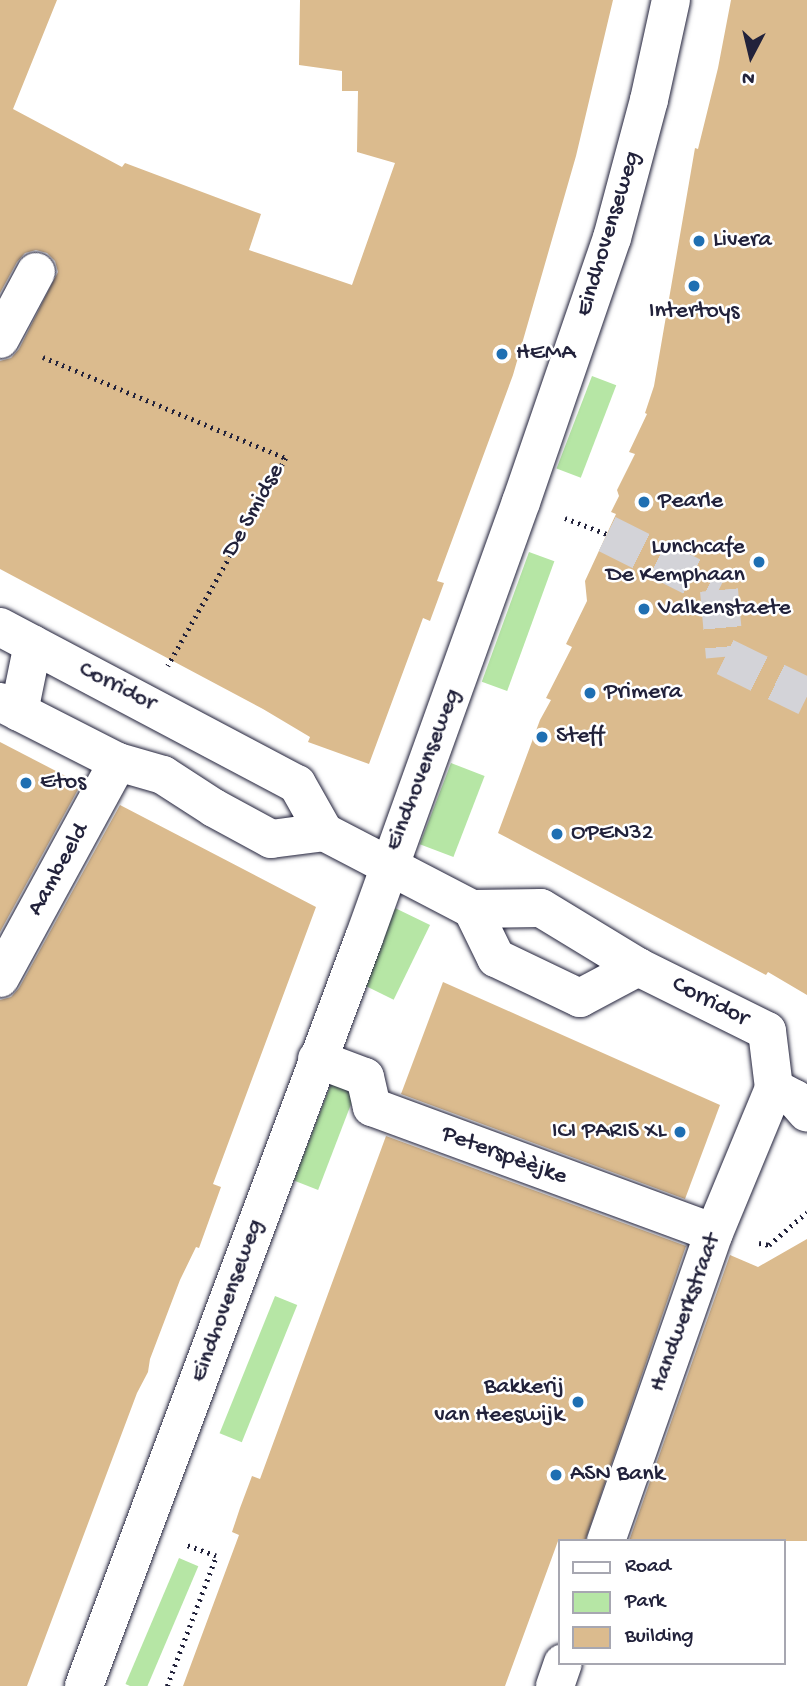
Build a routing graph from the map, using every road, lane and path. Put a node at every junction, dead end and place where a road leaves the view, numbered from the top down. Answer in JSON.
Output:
{"nodes":[{"id":1,"x":670,"y":0,"type":"edge"},
{"id":2,"x":36,"y":272,"type":"dead end"},
{"id":3,"x":0,"y":339,"type":"edge"},
{"id":4,"x":16,"y":636,"type":"edge"},
{"id":5,"x":148,"y":702,"type":"junction"},
{"id":6,"x":9,"y":707,"type":"edge"},
{"id":7,"x":200,"y":732,"type":"junction"},
{"id":8,"x":118,"y":762,"type":"junction"},
{"id":9,"x":163,"y":775,"type":"junction"},
{"id":10,"x":324,"y":832,"type":"junction"},
{"id":11,"x":388,"y":864,"type":"junction"},
{"id":12,"x":472,"y":909,"type":"junction"},
{"id":13,"x":638,"y":967,"type":"junction"},
{"id":14,"x":0,"y":978,"type":"edge"},
{"id":15,"x":317,"y":1059,"type":"junction"},
{"id":16,"x":796,"y":1094,"type":"edge"},
{"id":17,"x":714,"y":1233,"type":"junction"},
{"id":18,"x":143,"y":1528,"type":"junction"},
{"id":19,"x":607,"y":1539,"type":"edge"},
{"id":20,"x":562,"y":1665,"type":"edge"},
{"id":21,"x":84,"y":1686,"type":"edge"},
{"id":22,"x":167,"y":1686,"type":"edge"},
{"id":23,"x":555,"y":1686,"type":"edge"}],
"edges":[{"from":1,"to":11,"type":"street","name":"Eindhovenseweg"},
{"from":2,"to":3,"type":"street"},
{"from":3,"to":5,"type":"path","name":"De Smidse"},
{"from":4,"to":5,"type":"street","name":"Corridor"},
{"from":4,"to":6,"type":"street","name":"Corridor"},
{"from":5,"to":7,"type":"street","name":"Corridor"},
{"from":6,"to":8,"type":"street","name":"Corridor"},
{"from":7,"to":9,"type":"street"},
{"from":7,"to":10,"type":"street","name":"Corridor"},
{"from":8,"to":9,"type":"street","name":"Corridor"},
{"from":8,"to":14,"type":"street","name":"Aambeeld"},
{"from":9,"to":10,"type":"street","name":"Corridor"},
{"from":10,"to":11,"type":"street","name":"Corridor"},
{"from":11,"to":12,"type":"street","name":"Corridor"},
{"from":11,"to":15,"type":"street","name":"Eindhovenseweg"},
{"from":12,"to":13,"type":"street","name":"Corridor"},
{"from":12,"to":13,"type":"street"},
{"from":13,"to":16,"type":"street","name":"Corridor"},
{"from":15,"to":17,"type":"street","name":"Peterspèèjke"},
{"from":15,"to":18,"type":"street","name":"Eindhovenseweg"},
{"from":16,"to":17,"type":"street","name":"Handwerkstraat"},
{"from":17,"to":19,"type":"street","name":"Handwerkstraat"},
{"from":18,"to":21,"type":"street","name":"Eindhovenseweg"},
{"from":18,"to":22,"type":"path"},
{"from":20,"to":23,"type":"street"}]}
